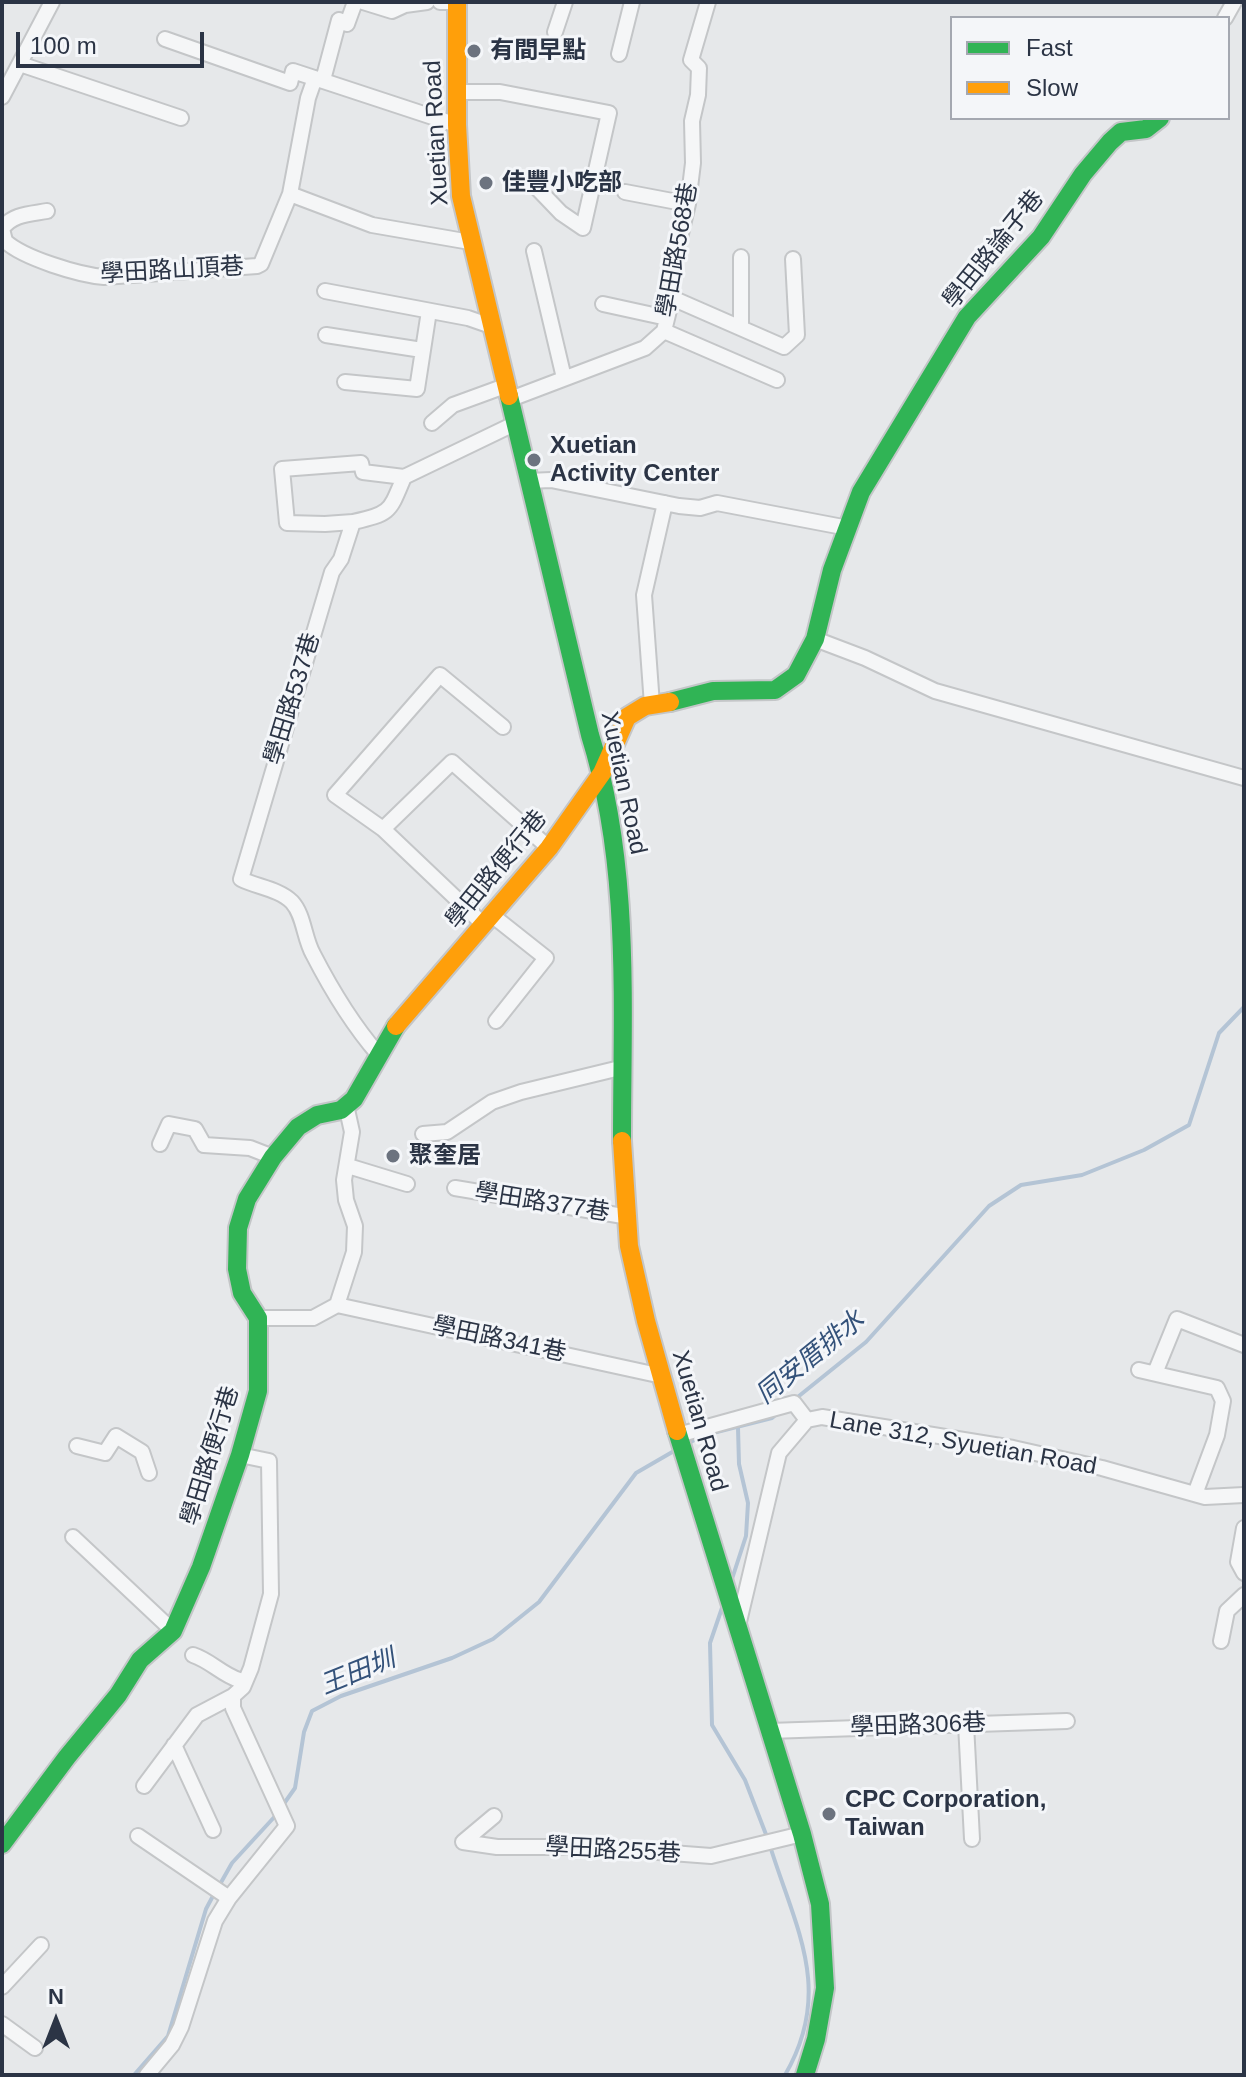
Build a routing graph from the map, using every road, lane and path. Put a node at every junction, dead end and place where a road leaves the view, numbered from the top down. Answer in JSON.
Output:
{"nodes":[{"id":1,"x":52,"y":2,"type":"edge"},
{"id":2,"x":355,"y":2,"type":"edge"},
{"id":3,"x":363,"y":2,"type":"edge"},
{"id":4,"x":427,"y":2,"type":"edge"},
{"id":5,"x":440,"y":2,"type":"edge"},
{"id":6,"x":457,"y":2,"type":"edge"},
{"id":7,"x":565,"y":2,"type":"edge"},
{"id":8,"x":632,"y":2,"type":"edge"},
{"id":9,"x":708,"y":2,"type":"edge"},
{"id":10,"x":555,"y":32,"type":"dead end"},
{"id":11,"x":165,"y":39,"type":"dead end"},
{"id":12,"x":619,"y":54,"type":"dead end"},
{"id":13,"x":20,"y":64,"type":"junction"},
{"id":14,"x":319,"y":79,"type":"junction"},
{"id":15,"x":458,"y":92,"type":"junction"},
{"id":16,"x":2,"y":97,"type":"edge"},
{"id":17,"x":181,"y":118,"type":"dead end"},
{"id":18,"x":1157,"y":120,"type":"edge"},
{"id":19,"x":457,"y":125,"type":"junction"},
{"id":20,"x":536,"y":187,"type":"dead end"},
{"id":21,"x":625,"y":192,"type":"dead end"},
{"id":22,"x":290,"y":194,"type":"junction"},
{"id":23,"x":688,"y":204,"type":"junction"},
{"id":24,"x":47,"y":211,"type":"dead end"},
{"id":25,"x":470,"y":242,"type":"junction"},
{"id":26,"x":534,"y":251,"type":"dead end"},
{"id":27,"x":741,"y":257,"type":"dead end"},
{"id":28,"x":793,"y":259,"type":"dead end"},
{"id":29,"x":325,"y":291,"type":"dead end"},
{"id":30,"x":672,"y":298,"type":"junction"},
{"id":31,"x":603,"y":304,"type":"dead end"},
{"id":32,"x":429,"y":311,"type":"junction"},
{"id":33,"x":666,"y":324,"type":"junction"},
{"id":34,"x":491,"y":326,"type":"junction"},
{"id":35,"x":741,"y":328,"type":"junction"},
{"id":36,"x":326,"y":335,"type":"dead end"},
{"id":37,"x":422,"y":350,"type":"junction"},
{"id":38,"x":564,"y":378,"type":"junction"},
{"id":39,"x":777,"y":380,"type":"dead end"},
{"id":40,"x":345,"y":382,"type":"dead end"},
{"id":41,"x":506,"y":393,"type":"junction"},
{"id":42,"x":432,"y":423,"type":"dead end"},
{"id":43,"x":514,"y":424,"type":"junction"},
{"id":44,"x":404,"y":477,"type":"junction"},
{"id":45,"x":528,"y":481,"type":"junction"},
{"id":46,"x":665,"y":503,"type":"junction"},
{"id":47,"x":353,"y":522,"type":"junction"},
{"id":48,"x":848,"y":528,"type":"junction"},
{"id":49,"x":815,"y":639,"type":"junction"},
{"id":50,"x":652,"y":705,"type":"junction"},
{"id":51,"x":503,"y":727,"type":"dead end"},
{"id":52,"x":602,"y":773,"type":"junction"},
{"id":53,"x":1244,"y":778,"type":"edge"},
{"id":54,"x":383,"y":829,"type":"junction"},
{"id":55,"x":549,"y":848,"type":"junction"},
{"id":56,"x":488,"y":921,"type":"junction"},
{"id":57,"x":496,"y":1021,"type":"dead end"},
{"id":58,"x":378,"y":1054,"type":"junction"},
{"id":59,"x":624,"y":1067,"type":"junction"},
{"id":60,"x":346,"y":1105,"type":"junction"},
{"id":61,"x":423,"y":1134,"type":"dead end"},
{"id":62,"x":160,"y":1144,"type":"dead end"},
{"id":63,"x":273,"y":1157,"type":"junction"},
{"id":64,"x":348,"y":1166,"type":"junction"},
{"id":65,"x":407,"y":1184,"type":"dead end"},
{"id":66,"x":455,"y":1188,"type":"dead end"},
{"id":67,"x":629,"y":1217,"type":"junction"},
{"id":68,"x":337,"y":1305,"type":"junction"},
{"id":69,"x":258,"y":1318,"type":"junction"},
{"id":70,"x":1244,"y":1345,"type":"edge"},
{"id":71,"x":1139,"y":1370,"type":"dead end"},
{"id":72,"x":1155,"y":1373,"type":"junction"},
{"id":73,"x":662,"y":1376,"type":"junction"},
{"id":74,"x":807,"y":1420,"type":"junction"},
{"id":75,"x":678,"y":1435,"type":"junction"},
{"id":76,"x":77,"y":1446,"type":"dead end"},
{"id":77,"x":240,"y":1455,"type":"junction"},
{"id":78,"x":149,"y":1473,"type":"dead end"},
{"id":79,"x":1195,"y":1494,"type":"junction"},
{"id":80,"x":1244,"y":1495,"type":"edge"},
{"id":81,"x":1244,"y":1528,"type":"edge"},
{"id":82,"x":73,"y":1537,"type":"dead end"},
{"id":83,"x":1244,"y":1573,"type":"edge"},
{"id":84,"x":1244,"y":1595,"type":"edge"},
{"id":85,"x":737,"y":1630,"type":"junction"},
{"id":86,"x":173,"y":1631,"type":"junction"},
{"id":87,"x":1221,"y":1641,"type":"dead end"},
{"id":88,"x":193,"y":1655,"type":"dead end"},
{"id":89,"x":238,"y":1691,"type":"junction"},
{"id":90,"x":1067,"y":1721,"type":"dead end"},
{"id":91,"x":966,"y":1724,"type":"junction"},
{"id":92,"x":769,"y":1731,"type":"junction"},
{"id":93,"x":174,"y":1745,"type":"junction"},
{"id":94,"x":144,"y":1786,"type":"dead end"},
{"id":95,"x":494,"y":1816,"type":"dead end"},
{"id":96,"x":213,"y":1830,"type":"dead end"},
{"id":97,"x":138,"y":1836,"type":"dead end"},
{"id":98,"x":794,"y":1836,"type":"junction"},
{"id":99,"x":972,"y":1839,"type":"dead end"},
{"id":100,"x":2,"y":1844,"type":"edge"},
{"id":101,"x":229,"y":1898,"type":"junction"},
{"id":102,"x":41,"y":1945,"type":"dead end"},
{"id":103,"x":2,"y":1987,"type":"edge"},
{"id":104,"x":2,"y":2024,"type":"edge"},
{"id":105,"x":35,"y":2048,"type":"dead end"},
{"id":106,"x":147,"y":2075,"type":"edge"},
{"id":107,"x":805,"y":2075,"type":"edge"}],
"edges":[{"from":1,"to":13,"type":"street"},
{"from":2,"to":14,"type":"street","name":"學田路山頂巷"},
{"from":3,"to":4,"type":"street"},
{"from":5,"to":6,"type":"street"},
{"from":6,"to":15,"type":"street","name":"Xuetian Road"},
{"from":7,"to":10,"type":"street"},
{"from":8,"to":12,"type":"street"},
{"from":9,"to":23,"type":"street","name":"學田路568巷"},
{"from":11,"to":14,"type":"street"},
{"from":13,"to":16,"type":"street"},
{"from":13,"to":17,"type":"street"},
{"from":14,"to":19,"type":"street"},
{"from":14,"to":22,"type":"street","name":"學田路山頂巷"},
{"from":15,"to":19,"type":"street","name":"Xuetian Road"},
{"from":15,"to":20,"type":"street"},
{"from":18,"to":48,"type":"street","name":"學田路論子巷"},
{"from":19,"to":25,"type":"street","name":"Xuetian Road"},
{"from":21,"to":23,"type":"street"},
{"from":22,"to":24,"type":"street","name":"學田路山頂巷"},
{"from":22,"to":25,"type":"street"},
{"from":23,"to":30,"type":"street","name":"學田路568巷"},
{"from":25,"to":34,"type":"street","name":"Xuetian Road"},
{"from":26,"to":38,"type":"street"},
{"from":27,"to":35,"type":"street"},
{"from":28,"to":35,"type":"street"},
{"from":29,"to":32,"type":"street"},
{"from":30,"to":33,"type":"street","name":"學田路568巷"},
{"from":30,"to":35,"type":"street"},
{"from":31,"to":33,"type":"street"},
{"from":32,"to":34,"type":"street"},
{"from":32,"to":37,"type":"street"},
{"from":33,"to":38,"type":"street","name":"學田路568巷"},
{"from":33,"to":39,"type":"street"},
{"from":34,"to":41,"type":"street","name":"Xuetian Road"},
{"from":36,"to":37,"type":"street"},
{"from":37,"to":40,"type":"street"},
{"from":38,"to":41,"type":"street","name":"學田路568巷"},
{"from":41,"to":42,"type":"street","name":"學田路568巷"},
{"from":41,"to":43,"type":"street","name":"Xuetian Road"},
{"from":43,"to":44,"type":"street"},
{"from":43,"to":45,"type":"street","name":"Xuetian Road"},
{"from":44,"to":47,"type":"street"},
{"from":44,"to":47,"type":"street"},
{"from":45,"to":46,"type":"street"},
{"from":45,"to":52,"type":"street","name":"Xuetian Road"},
{"from":46,"to":48,"type":"street"},
{"from":46,"to":50,"type":"street"},
{"from":47,"to":58,"type":"street","name":"學田路537巷"},
{"from":48,"to":49,"type":"street","name":"學田路論子巷"},
{"from":49,"to":50,"type":"street","name":"學田路論子巷"},
{"from":49,"to":53,"type":"street"},
{"from":50,"to":52,"type":"street","name":"學田路論子巷"},
{"from":51,"to":54,"type":"street"},
{"from":52,"to":55,"type":"street","name":"學田路便行巷"},
{"from":52,"to":59,"type":"street","name":"Xuetian Road"},
{"from":54,"to":55,"type":"street"},
{"from":54,"to":56,"type":"street"},
{"from":55,"to":56,"type":"street","name":"學田路便行巷"},
{"from":56,"to":57,"type":"street"},
{"from":56,"to":58,"type":"street","name":"學田路便行巷"},
{"from":58,"to":60,"type":"street","name":"學田路便行巷"},
{"from":59,"to":61,"type":"street"},
{"from":59,"to":67,"type":"street","name":"Xuetian Road"},
{"from":60,"to":63,"type":"street","name":"學田路便行巷"},
{"from":60,"to":64,"type":"street"},
{"from":62,"to":63,"type":"street"},
{"from":63,"to":69,"type":"street","name":"學田路便行巷"},
{"from":64,"to":65,"type":"street"},
{"from":64,"to":68,"type":"street"},
{"from":66,"to":67,"type":"street","name":"學田路377巷"},
{"from":67,"to":73,"type":"street","name":"Xuetian Road"},
{"from":68,"to":69,"type":"street"},
{"from":68,"to":73,"type":"street","name":"學田路341巷"},
{"from":69,"to":77,"type":"street","name":"學田路便行巷"},
{"from":70,"to":72,"type":"street"},
{"from":71,"to":72,"type":"street"},
{"from":72,"to":79,"type":"street"},
{"from":73,"to":75,"type":"street","name":"Xuetian Road"},
{"from":74,"to":75,"type":"street"},
{"from":74,"to":79,"type":"street","name":"Lane 312, Syuetian Road"},
{"from":74,"to":85,"type":"street","name":"Lane 312, Syuetian Road"},
{"from":75,"to":85,"type":"street","name":"Xuetian Road"},
{"from":76,"to":78,"type":"street"},
{"from":77,"to":86,"type":"street","name":"學田路便行巷"},
{"from":77,"to":89,"type":"street"},
{"from":79,"to":80,"type":"street","name":"Lane 312, Syuetian Road"},
{"from":81,"to":83,"type":"street"},
{"from":82,"to":86,"type":"street"},
{"from":84,"to":87,"type":"street"},
{"from":85,"to":92,"type":"street"},
{"from":86,"to":100,"type":"street","name":"學田路便行巷"},
{"from":88,"to":89,"type":"street"},
{"from":89,"to":93,"type":"street"},
{"from":89,"to":101,"type":"street"},
{"from":90,"to":91,"type":"street","name":"學田路306巷"},
{"from":91,"to":92,"type":"street","name":"學田路306巷"},
{"from":91,"to":99,"type":"street"},
{"from":92,"to":98,"type":"street"},
{"from":93,"to":94,"type":"street"},
{"from":93,"to":96,"type":"street"},
{"from":95,"to":98,"type":"street","name":"學田路255巷"},
{"from":97,"to":101,"type":"street"},
{"from":98,"to":107,"type":"street"},
{"from":101,"to":106,"type":"street"},
{"from":102,"to":103,"type":"street"},
{"from":104,"to":105,"type":"street"}]}
